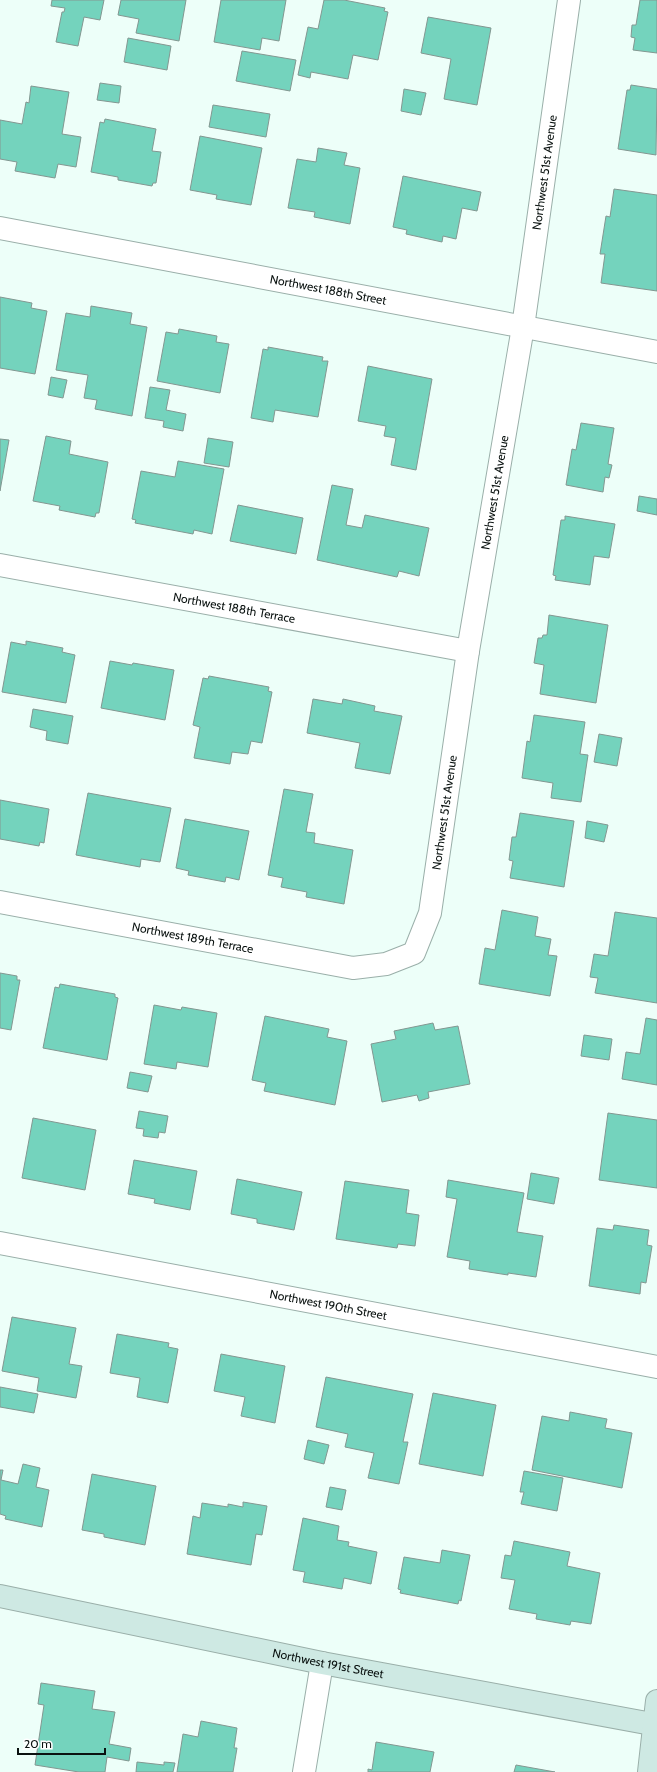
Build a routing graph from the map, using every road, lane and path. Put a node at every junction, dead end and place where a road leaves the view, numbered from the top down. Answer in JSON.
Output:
{"nodes":[{"id":1,"x":569,"y":0,"type":"edge"},
{"id":2,"x":0,"y":228,"type":"edge"},
{"id":3,"x":523,"y":327,"type":"junction"},
{"id":4,"x":657,"y":352,"type":"edge"},
{"id":5,"x":0,"y":565,"type":"edge"},
{"id":6,"x":468,"y":651,"type":"junction"},
{"id":7,"x":0,"y":902,"type":"edge"},
{"id":8,"x":386,"y":964,"type":"joint"},
{"id":9,"x":0,"y":1243,"type":"edge"},
{"id":10,"x":657,"y":1366,"type":"edge"},
{"id":11,"x":0,"y":1596,"type":"edge"},
{"id":12,"x":322,"y":1663,"type":"junction"},
{"id":13,"x":657,"y":1701,"type":"edge"},
{"id":14,"x":655,"y":1725,"type":"edge"},
{"id":15,"x":304,"y":1772,"type":"edge"},
{"id":16,"x":649,"y":1772,"type":"edge"}],
"edges":[{"from":1,"to":3,"type":"street","name":"Northwest 51st Avenue"},
{"from":2,"to":3,"type":"street","name":"Northwest 188th Street"},
{"from":3,"to":4,"type":"street","name":"Northwest 188th Street"},
{"from":3,"to":6,"type":"street","name":"Northwest 51st Avenue"},
{"from":5,"to":6,"type":"street","name":"Northwest 188th Terrace"},
{"from":6,"to":8,"type":"street","name":"Northwest 51st Avenue"},
{"from":7,"to":8,"type":"street","name":"Northwest 189th Terrace"},
{"from":9,"to":10,"type":"street","name":"Northwest 190th Street"},
{"from":11,"to":12,"type":"street","name":"Northwest 191st Street"},
{"from":12,"to":14,"type":"street","name":"Northwest 191st Street"},
{"from":12,"to":15,"type":"street"},
{"from":13,"to":14,"type":"street"},
{"from":14,"to":16,"type":"street"}]}
